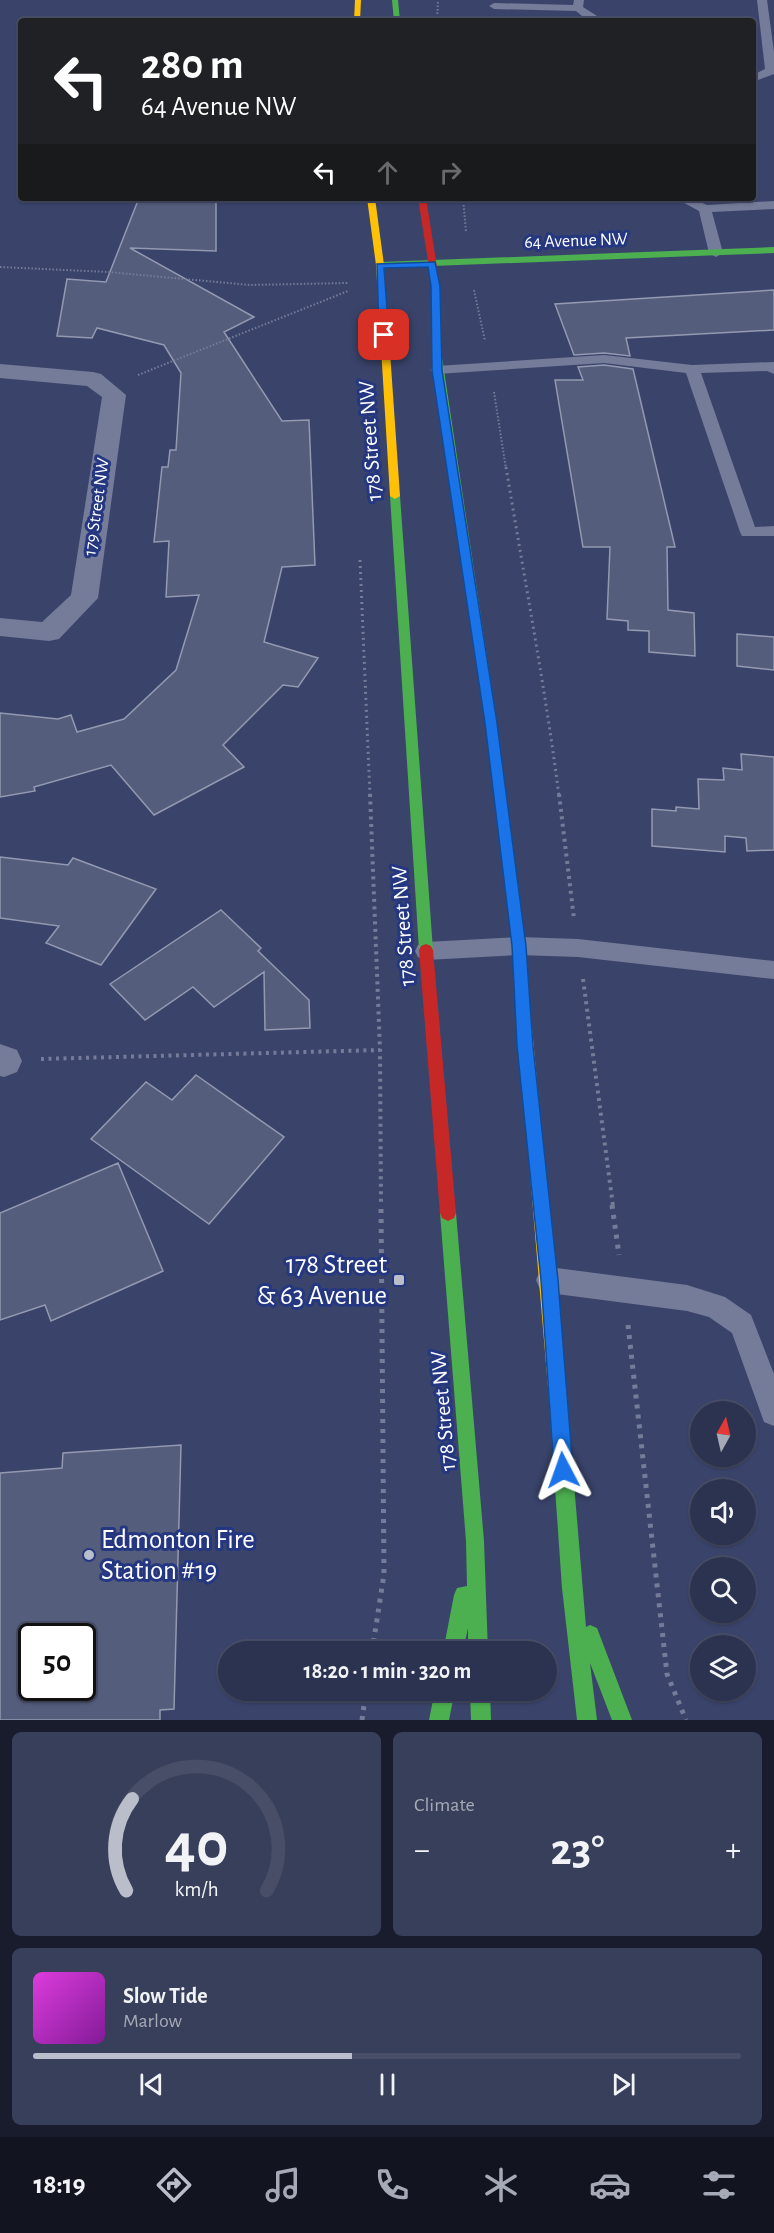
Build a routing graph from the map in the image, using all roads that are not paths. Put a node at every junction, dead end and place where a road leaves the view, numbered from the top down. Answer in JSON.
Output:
{"nodes":[{"id":1,"x":358,"y":0,"type":"edge"},
{"id":2,"x":395,"y":0,"type":"edge"},
{"id":3,"x":762,"y":0,"type":"edge"},
{"id":4,"x":494,"y":3,"type":"edge"},
{"id":5,"x":578,"y":4,"type":"edge"},
{"id":6,"x":357,"y":18,"type":"edge"},
{"id":7,"x":397,"y":18,"type":"edge"},
{"id":8,"x":496,"y":18,"type":"edge"},
{"id":9,"x":593,"y":18,"type":"edge"},
{"id":10,"x":756,"y":78,"type":"edge"},
{"id":11,"x":371,"y":201,"type":"edge"},
{"id":12,"x":422,"y":201,"type":"edge"},
{"id":13,"x":688,"y":201,"type":"edge"},
{"id":14,"x":774,"y":205,"type":"edge"},
{"id":15,"x":705,"y":209,"type":"junction"},
{"id":16,"x":774,"y":250,"type":"edge"},
{"id":17,"x":716,"y":253,"type":"junction"},
{"id":18,"x":432,"y":264,"type":"junction"},
{"id":19,"x":380,"y":266,"type":"junction"},
{"id":20,"x":692,"y":369,"type":"junction"},
{"id":21,"x":437,"y":370,"type":"junction"},
{"id":22,"x":774,"y":370,"type":"edge"},
{"id":23,"x":0,"y":371,"type":"edge"},
{"id":24,"x":774,"y":531,"type":"edge"},
{"id":25,"x":0,"y":627,"type":"edge"},
{"id":26,"x":519,"y":946,"type":"junction"},
{"id":27,"x":426,"y":951,"type":"junction"},
{"id":28,"x":774,"y":970,"type":"edge"},
{"id":29,"x":549,"y":1280,"type":"junction"},
{"id":30,"x":774,"y":1412,"type":"edge"},
{"id":31,"x":475,"y":1541,"type":"junction"},
{"id":32,"x":572,"y":1588,"type":"junction"},
{"id":33,"x":455,"y":1641,"type":"edge"},
{"id":34,"x":478,"y":1641,"type":"edge"},
{"id":35,"x":443,"y":1701,"type":"edge"},
{"id":36,"x":480,"y":1701,"type":"edge"},
{"id":37,"x":439,"y":1720,"type":"edge"},
{"id":38,"x":481,"y":1720,"type":"edge"},
{"id":39,"x":587,"y":1720,"type":"edge"},
{"id":40,"x":621,"y":1720,"type":"edge"}],
"edges":[{"from":1,"to":6,"type":"main road"},
{"from":2,"to":7,"type":"main road"},
{"from":3,"to":10,"type":"lane"},
{"from":4,"to":5,"type":"lane"},
{"from":4,"to":8,"type":"lane"},
{"from":5,"to":9,"type":"lane"},
{"from":11,"to":19,"type":"main road","name":"178 Street NW"},
{"from":12,"to":18,"type":"main road"},
{"from":13,"to":15,"type":"lane"},
{"from":14,"to":15,"type":"lane"},
{"from":15,"to":17,"type":"lane"},
{"from":16,"to":17,"type":"main road","name":"64 Avenue NW"},
{"from":17,"to":18,"type":"main road","name":"64 Avenue NW"},
{"from":18,"to":19,"type":"main road","name":"64 Avenue NW"},
{"from":18,"to":21,"type":"main road"},
{"from":19,"to":27,"type":"main road","name":"178 Street NW"},
{"from":20,"to":21,"type":"lane"},
{"from":20,"to":22,"type":"lane"},
{"from":20,"to":24,"type":"lane"},
{"from":21,"to":26,"type":"main road"},
{"from":23,"to":25,"type":"street","name":"179 Street NW"},
{"from":26,"to":27,"type":"lane"},
{"from":26,"to":28,"type":"lane"},
{"from":26,"to":29,"type":"main road"},
{"from":27,"to":31,"type":"main road","name":"178 Street NW"},
{"from":29,"to":30,"type":"lane"},
{"from":29,"to":32,"type":"main road"},
{"from":31,"to":33,"type":"main road"},
{"from":31,"to":34,"type":"main road","name":"178 Street NW"},
{"from":32,"to":39,"type":"main road"},
{"from":32,"to":40,"type":"main road"},
{"from":35,"to":37,"type":"main road"},
{"from":36,"to":38,"type":"main road"}]}
